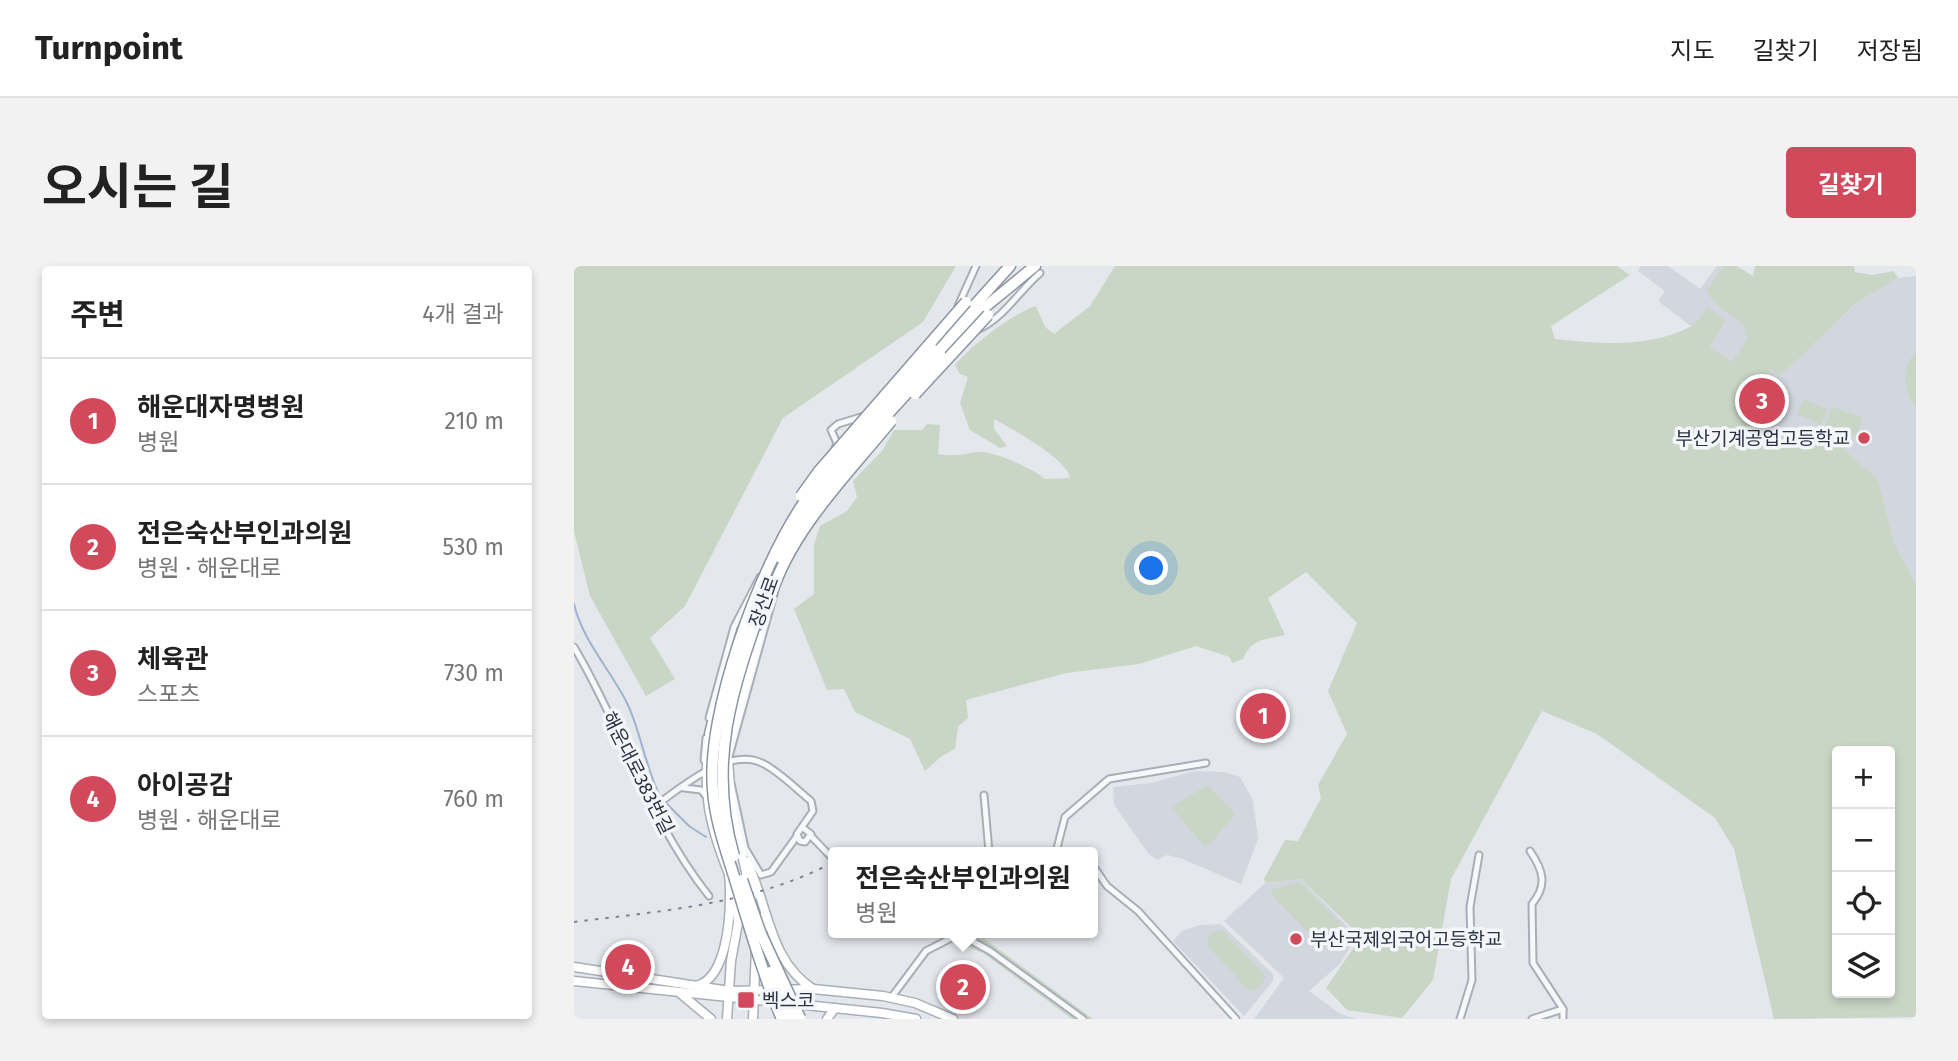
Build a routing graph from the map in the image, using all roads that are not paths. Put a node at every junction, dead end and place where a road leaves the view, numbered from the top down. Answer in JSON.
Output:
{"nodes":[{"id":1,"x":976,"y":266,"type":"edge"},
{"id":2,"x":1007,"y":266,"type":"edge"},
{"id":3,"x":1037,"y":269,"type":"edge"},
{"id":4,"x":1004,"y":289,"type":"junction"},
{"id":5,"x":898,"y":387,"type":"junction"},
{"id":6,"x":909,"y":397,"type":"junction"},
{"id":7,"x":774,"y":555,"type":"junction"},
{"id":8,"x":783,"y":559,"type":"junction"},
{"id":9,"x":574,"y":647,"type":"edge"},
{"id":10,"x":710,"y":734,"type":"joint"},
{"id":11,"x":728,"y":760,"type":"junction"},
{"id":12,"x":1206,"y":763,"type":"dead end"},
{"id":13,"x":706,"y":773,"type":"junction"},
{"id":14,"x":730,"y":780,"type":"junction"},
{"id":15,"x":684,"y":788,"type":"junction"},
{"id":16,"x":706,"y":796,"type":"junction"},
{"id":17,"x":984,"y":796,"type":"dead end"},
{"id":18,"x":654,"y":807,"type":"junction"},
{"id":19,"x":803,"y":828,"type":"junction"},
{"id":20,"x":797,"y":836,"type":"junction"},
{"id":21,"x":811,"y":836,"type":"junction"},
{"id":22,"x":738,"y":837,"type":"junction"},
{"id":23,"x":805,"y":842,"type":"junction"},
{"id":24,"x":820,"y":845,"type":"junction"},
{"id":25,"x":989,"y":847,"type":"edge"},
{"id":26,"x":1057,"y":847,"type":"edge"},
{"id":27,"x":1530,"y":850,"type":"dead end"},
{"id":28,"x":828,"y":854,"type":"edge"},
{"id":29,"x":1479,"y":855,"type":"dead end"},
{"id":30,"x":1098,"y":872,"type":"edge"},
{"id":31,"x":729,"y":874,"type":"junction"},
{"id":32,"x":709,"y":896,"type":"dead end"},
{"id":33,"x":763,"y":903,"type":"junction"},
{"id":34,"x":749,"y":927,"type":"junction"},
{"id":35,"x":954,"y":938,"type":"edge"},
{"id":36,"x":969,"y":938,"type":"edge"},
{"id":37,"x":574,"y":967,"type":"edge"},
{"id":38,"x":574,"y":981,"type":"edge"},
{"id":39,"x":694,"y":986,"type":"junction"},
{"id":40,"x":754,"y":986,"type":"junction"},
{"id":41,"x":813,"y":989,"type":"junction"},
{"id":42,"x":681,"y":994,"type":"junction"},
{"id":43,"x":729,"y":995,"type":"junction"},
{"id":44,"x":891,"y":998,"type":"junction"},
{"id":45,"x":753,"y":1002,"type":"junction"},
{"id":46,"x":779,"y":1004,"type":"junction"},
{"id":47,"x":835,"y":1008,"type":"junction"},
{"id":48,"x":1563,"y":1009,"type":"junction"},
{"id":49,"x":711,"y":1019,"type":"edge"},
{"id":50,"x":727,"y":1019,"type":"edge"},
{"id":51,"x":753,"y":1019,"type":"edge"},
{"id":52,"x":772,"y":1019,"type":"edge"},
{"id":53,"x":784,"y":1019,"type":"edge"},
{"id":54,"x":791,"y":1019,"type":"edge"},
{"id":55,"x":800,"y":1019,"type":"edge"},
{"id":56,"x":827,"y":1019,"type":"edge"},
{"id":57,"x":916,"y":1019,"type":"edge"},
{"id":58,"x":953,"y":1019,"type":"edge"},
{"id":59,"x":1083,"y":1019,"type":"edge"},
{"id":60,"x":1236,"y":1019,"type":"edge"},
{"id":61,"x":1460,"y":1019,"type":"edge"},
{"id":62,"x":1532,"y":1019,"type":"edge"},
{"id":63,"x":1563,"y":1019,"type":"edge"}],
"edges":[{"from":1,"to":5,"type":"street"},
{"from":2,"to":10,"type":"highway","bridge":true},
{"from":2,"to":34,"type":"highway","name":"장산로","bridge":true},
{"from":3,"to":4,"type":"highway","name":"장산로"},
{"from":3,"to":6,"type":"street"},
{"from":4,"to":11,"type":"highway","bridge":true},
{"from":4,"to":55,"type":"highway","name":"장산로","bridge":true},
{"from":5,"to":6,"type":"street"},
{"from":5,"to":7,"type":"street"},
{"from":6,"to":8,"type":"street"},
{"from":7,"to":8,"type":"street"},
{"from":7,"to":13,"type":"street"},
{"from":8,"to":11,"type":"street"},
{"from":9,"to":18,"type":"street","name":"해운대로383번길"},
{"from":10,"to":13,"type":"main road"},
{"from":11,"to":13,"type":"street"},
{"from":11,"to":14,"type":"main road"},
{"from":11,"to":19,"type":"street"},
{"from":12,"to":26,"type":"street"},
{"from":13,"to":15,"type":"street"},
{"from":13,"to":16,"type":"main road"},
{"from":14,"to":20,"type":"street"},
{"from":14,"to":22,"type":"main road"},
{"from":15,"to":16,"type":"street"},
{"from":15,"to":18,"type":"street"},
{"from":16,"to":31,"type":"main road"},
{"from":17,"to":25,"type":"street"},
{"from":18,"to":32,"type":"street","name":"해운대로383번길"},
{"from":19,"to":20,"type":"street"},
{"from":19,"to":21,"type":"street"},
{"from":20,"to":23,"type":"street"},
{"from":21,"to":23,"type":"street"},
{"from":21,"to":24,"type":"street"},
{"from":22,"to":33,"type":"main road"},
{"from":22,"to":40,"type":"main road"},
{"from":23,"to":24,"type":"street"},
{"from":24,"to":28,"type":"street"},
{"from":27,"to":48,"type":"street"},
{"from":29,"to":61,"type":"street"},
{"from":30,"to":60,"type":"street"},
{"from":31,"to":39,"type":"main road"},
{"from":31,"to":43,"type":"main road"},
{"from":33,"to":40,"type":"main road"},
{"from":33,"to":41,"type":"main road"},
{"from":34,"to":53,"type":"highway","bridge":true},
{"from":34,"to":54,"type":"highway","bridge":true},
{"from":35,"to":44,"type":"street"},
{"from":36,"to":59,"type":"street"},
{"from":37,"to":39,"type":"main road"},
{"from":38,"to":42,"type":"main road"},
{"from":39,"to":43,"type":"main road"},
{"from":40,"to":41,"type":"main road"},
{"from":40,"to":43,"type":"main road"},
{"from":40,"to":45,"type":"main road"},
{"from":41,"to":44,"type":"main road"},
{"from":42,"to":43,"type":"main road"},
{"from":42,"to":49,"type":"main road"},
{"from":43,"to":45,"type":"main road"},
{"from":43,"to":50,"type":"main road"},
{"from":44,"to":58,"type":"main road"},
{"from":45,"to":46,"type":"main road"},
{"from":45,"to":51,"type":"main road"},
{"from":46,"to":47,"type":"main road"},
{"from":46,"to":52,"type":"main road"},
{"from":46,"to":53,"type":"main road"},
{"from":47,"to":56,"type":"main road"},
{"from":47,"to":57,"type":"main road"},
{"from":48,"to":62,"type":"street"},
{"from":48,"to":63,"type":"street"}]}
